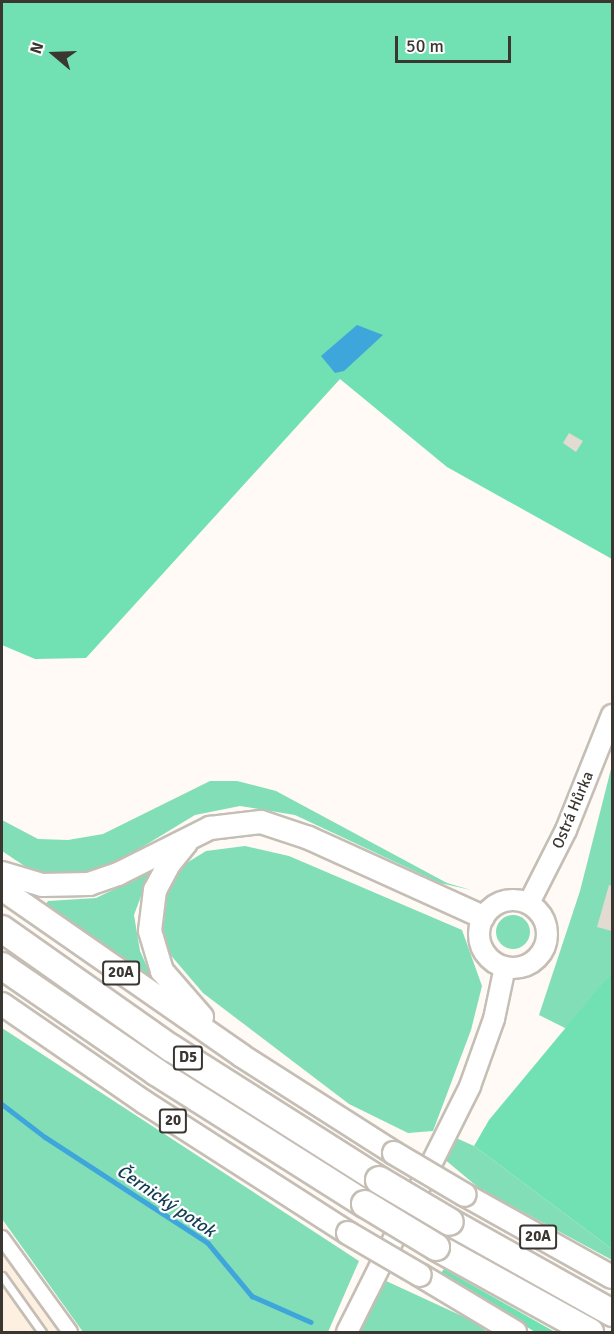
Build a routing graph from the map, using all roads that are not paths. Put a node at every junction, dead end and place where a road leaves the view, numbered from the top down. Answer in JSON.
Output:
{"nodes":[{"id":1,"x":612,"y":715,"type":"edge"},
{"id":2,"x":199,"y":832,"type":"junction"},
{"id":3,"x":2,"y":873,"type":"edge"},
{"id":4,"x":2,"y":889,"type":"edge"},
{"id":5,"x":529,"y":903,"type":"junction"},
{"id":6,"x":483,"y":917,"type":"junction"},
{"id":7,"x":2,"y":929,"type":"edge"},
{"id":8,"x":2,"y":966,"type":"edge"},
{"id":9,"x":505,"y":967,"type":"junction"},
{"id":10,"x":2,"y":1004,"type":"edge"},
{"id":11,"x":242,"y":1056,"type":"junction"},
{"id":12,"x":2,"y":1238,"type":"edge"},
{"id":13,"x":2,"y":1276,"type":"edge"},
{"id":14,"x":612,"y":1277,"type":"edge"},
{"id":15,"x":612,"y":1313,"type":"edge"},
{"id":16,"x":42,"y":1332,"type":"edge"},
{"id":17,"x":70,"y":1332,"type":"edge"},
{"id":18,"x":347,"y":1332,"type":"edge"},
{"id":19,"x":515,"y":1332,"type":"edge"},
{"id":20,"x":590,"y":1332,"type":"edge"}],
"edges":[{"from":1,"to":5,"type":"main road","name":"Ostrá Hůrka"},
{"from":2,"to":3,"type":"highway"},
{"from":2,"to":6,"type":"highway"},
{"from":2,"to":11,"type":"highway"},
{"from":4,"to":11,"type":"highway","number":"20A"},
{"from":5,"to":6,"type":"main road"},
{"from":5,"to":9,"type":"main road"},
{"from":6,"to":9,"type":"main road"},
{"from":7,"to":15,"type":"highway","number":"D5","bridge":true},
{"from":8,"to":20,"type":"highway","number":"D5","bridge":true},
{"from":9,"to":18,"type":"main road"},
{"from":10,"to":19,"type":"highway","number":"20","bridge":true},
{"from":11,"to":14,"type":"highway","number":"20A","bridge":true},
{"from":12,"to":17,"type":"street"},
{"from":13,"to":16,"type":"lane"}]}
